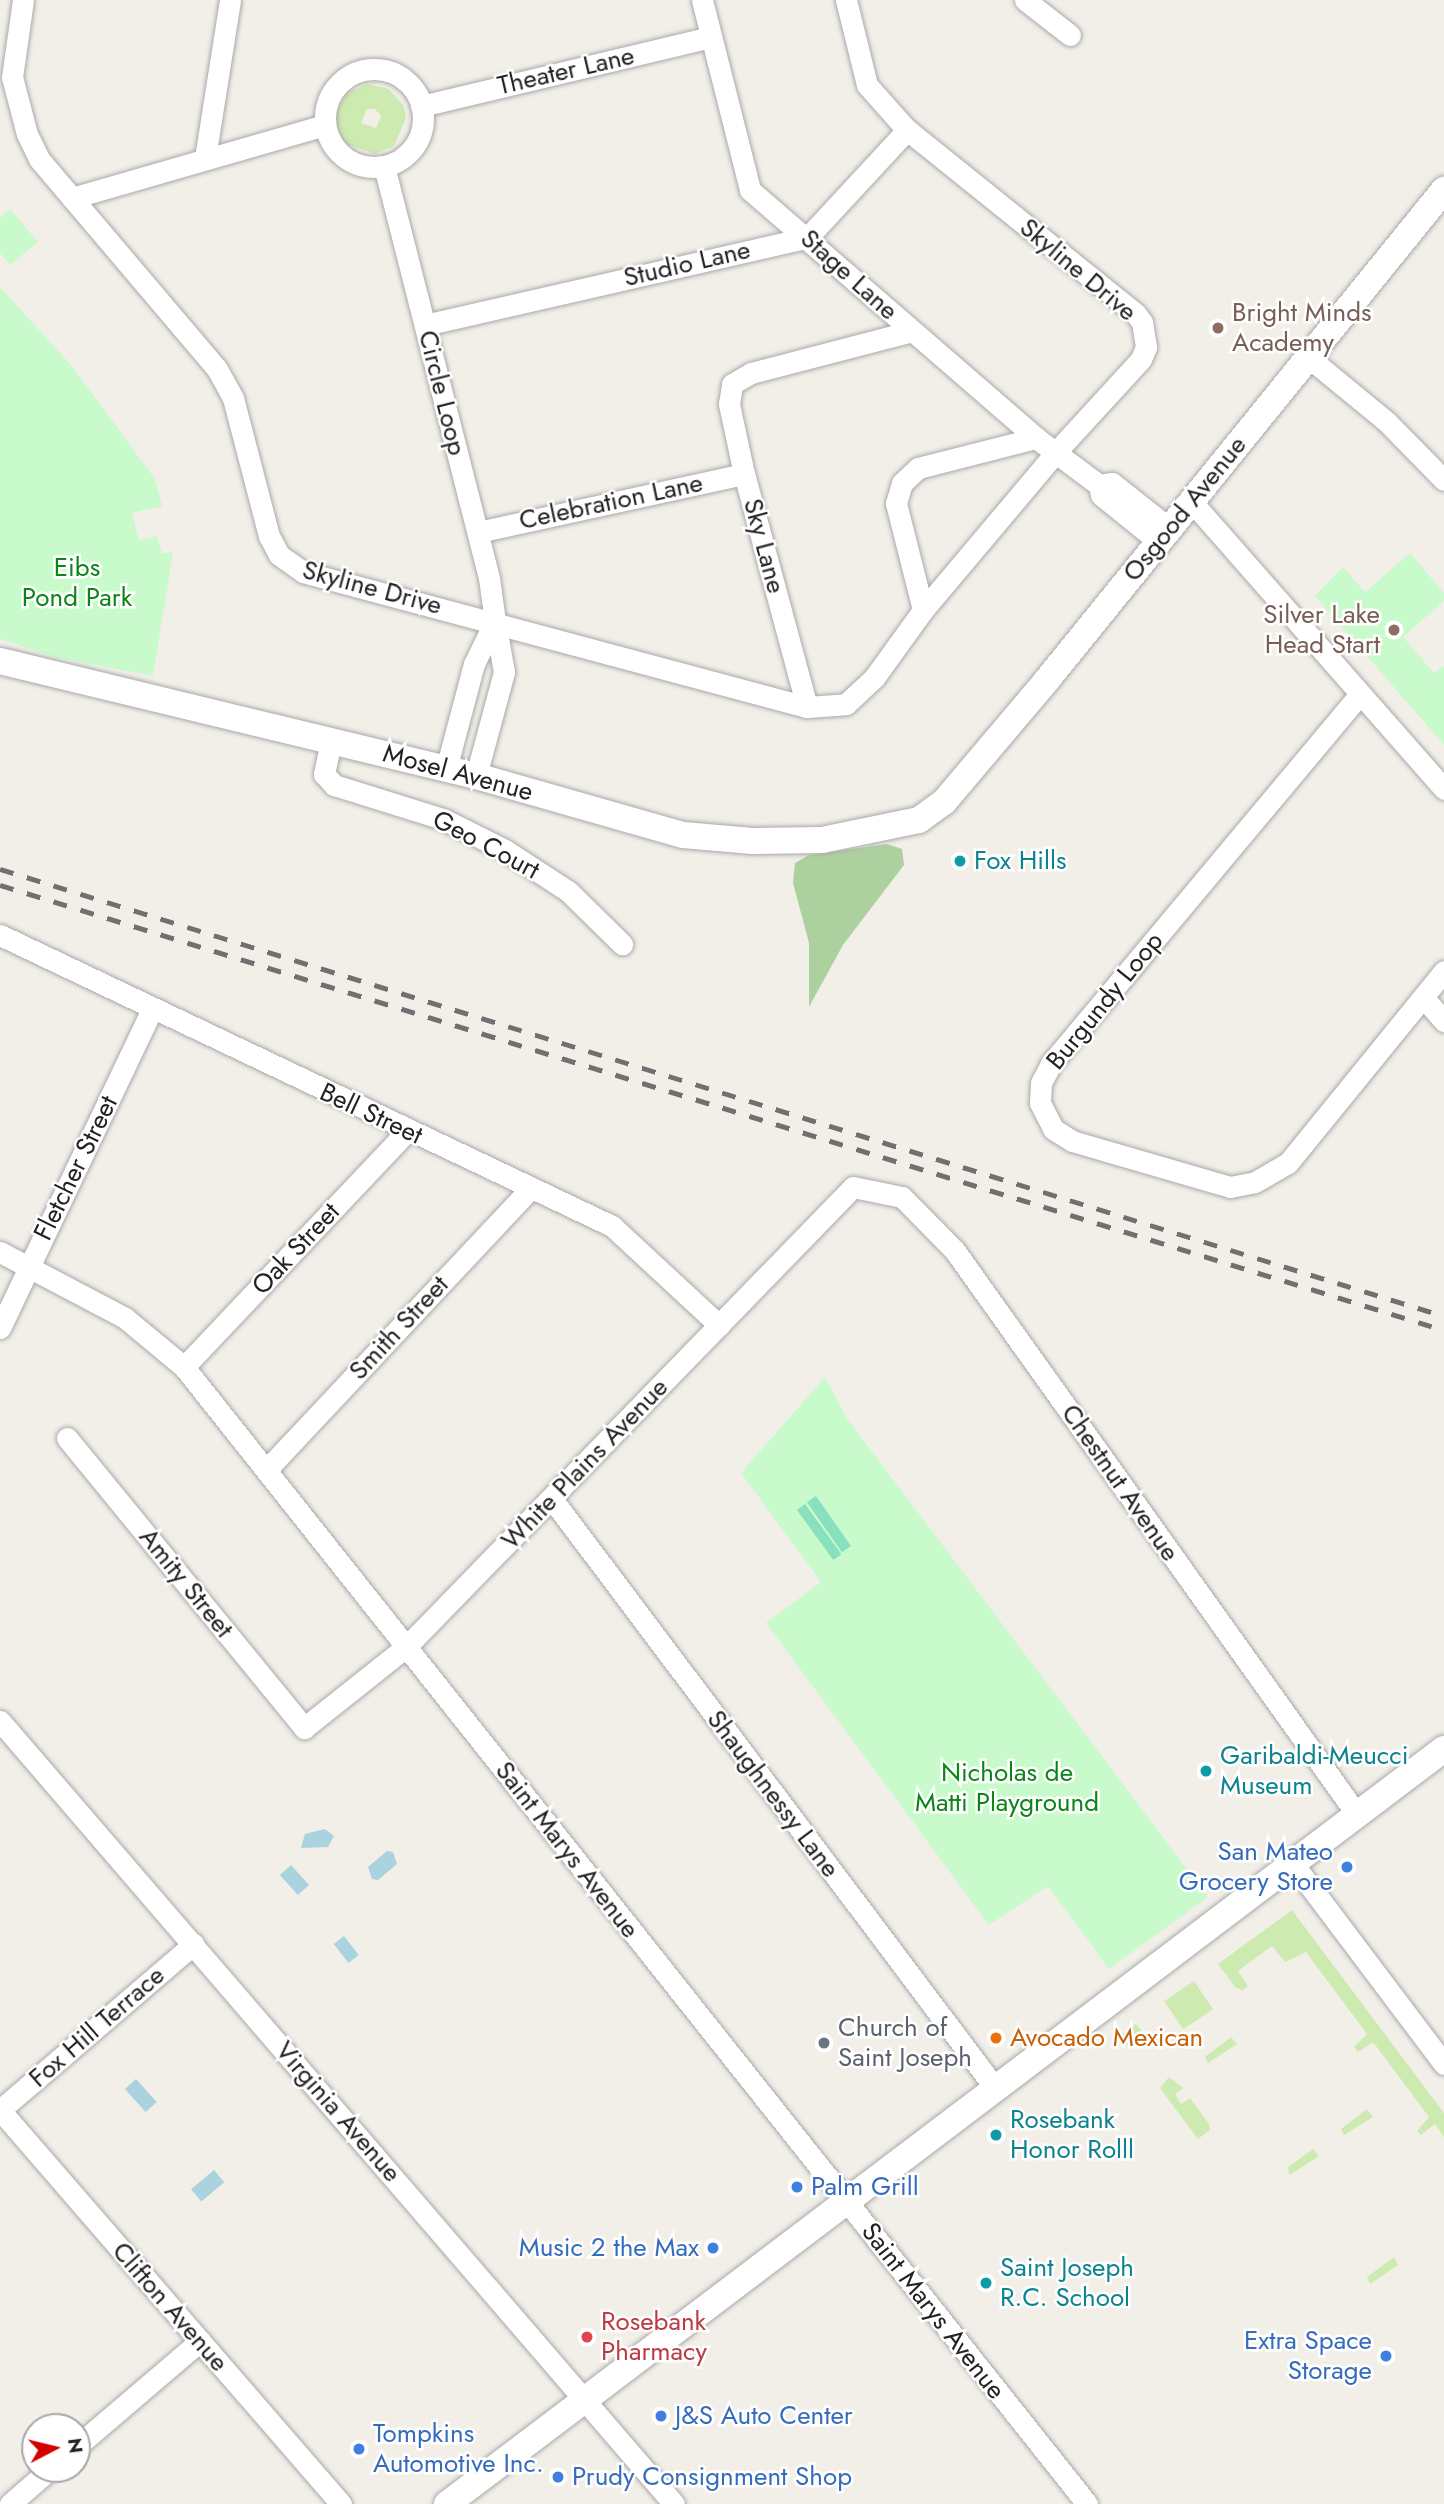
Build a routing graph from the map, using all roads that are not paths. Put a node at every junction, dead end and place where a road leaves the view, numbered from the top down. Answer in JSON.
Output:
{"nodes":[{"id":1,"x":23,"y":0,"type":"edge"},
{"id":2,"x":230,"y":0,"type":"edge"},
{"id":3,"x":702,"y":0,"type":"edge"},
{"id":4,"x":846,"y":0,"type":"edge"},
{"id":5,"x":1026,"y":0,"type":"edge"},
{"id":6,"x":1070,"y":35,"type":"dead end"},
{"id":7,"x":710,"y":37,"type":"junction"},
{"id":8,"x":421,"y":106,"type":"junction"},
{"id":9,"x":325,"y":125,"type":"junction"},
{"id":10,"x":907,"y":130,"type":"junction"},
{"id":11,"x":205,"y":158,"type":"junction"},
{"id":12,"x":384,"y":166,"type":"junction"},
{"id":13,"x":1444,"y":190,"type":"edge"},
{"id":14,"x":72,"y":198,"type":"junction"},
{"id":15,"x":808,"y":237,"type":"junction"},
{"id":16,"x":425,"y":325,"type":"junction"},
{"id":17,"x":912,"y":331,"type":"junction"},
{"id":18,"x":1308,"y":357,"type":"junction"},
{"id":19,"x":1036,"y":438,"type":"junction"},
{"id":20,"x":1055,"y":453,"type":"junction"},
{"id":21,"x":744,"y":474,"type":"junction"},
{"id":22,"x":1444,"y":480,"type":"edge"},
{"id":23,"x":1192,"y":502,"type":"junction"},
{"id":24,"x":478,"y":532,"type":"junction"},
{"id":25,"x":1164,"y":536,"type":"junction"},
{"id":26,"x":923,"y":610,"type":"junction"},
{"id":27,"x":495,"y":621,"type":"junction"},
{"id":28,"x":0,"y":661,"type":"edge"},
{"id":29,"x":1360,"y":694,"type":"junction"},
{"id":30,"x":807,"y":707,"type":"junction"},
{"id":31,"x":331,"y":741,"type":"junction"},
{"id":32,"x":446,"y":769,"type":"junction"},
{"id":33,"x":476,"y":776,"type":"junction"},
{"id":34,"x":1444,"y":789,"type":"edge"},
{"id":35,"x":919,"y":820,"type":"joint"},
{"id":36,"x":0,"y":935,"type":"edge"},
{"id":37,"x":622,"y":944,"type":"dead end"},
{"id":38,"x":1444,"y":971,"type":"edge"},
{"id":39,"x":1423,"y":997,"type":"junction"},
{"id":40,"x":152,"y":1009,"type":"junction"},
{"id":41,"x":1444,"y":1021,"type":"edge"},
{"id":42,"x":407,"y":1131,"type":"junction"},
{"id":43,"x":853,"y":1187,"type":"joint"},
{"id":44,"x":531,"y":1188,"type":"junction"},
{"id":45,"x":0,"y":1252,"type":"edge"},
{"id":46,"x":29,"y":1266,"type":"junction"},
{"id":47,"x":719,"y":1325,"type":"junction"},
{"id":48,"x":0,"y":1328,"type":"edge"},
{"id":49,"x":184,"y":1367,"type":"junction"},
{"id":50,"x":67,"y":1438,"type":"dead end"},
{"id":51,"x":268,"y":1468,"type":"junction"},
{"id":52,"x":552,"y":1499,"type":"junction"},
{"id":53,"x":406,"y":1647,"type":"junction"},
{"id":54,"x":0,"y":1721,"type":"edge"},
{"id":55,"x":304,"y":1728,"type":"joint"},
{"id":56,"x":1444,"y":1749,"type":"edge"},
{"id":57,"x":1357,"y":1816,"type":"junction"},
{"id":58,"x":1294,"y":1865,"type":"junction"},
{"id":59,"x":194,"y":1944,"type":"junction"},
{"id":60,"x":1444,"y":2064,"type":"edge"},
{"id":61,"x":995,"y":2088,"type":"junction"},
{"id":62,"x":0,"y":2110,"type":"edge"},
{"id":63,"x":845,"y":2199,"type":"junction"},
{"id":64,"x":200,"y":2341,"type":"junction"},
{"id":65,"x":584,"y":2399,"type":"junction"},
{"id":66,"x":91,"y":2434,"type":"edge"},
{"id":67,"x":34,"y":2483,"type":"edge"},
{"id":68,"x":10,"y":2504,"type":"edge"},
{"id":69,"x":341,"y":2504,"type":"edge"},
{"id":70,"x":447,"y":2504,"type":"edge"},
{"id":71,"x":674,"y":2504,"type":"edge"},
{"id":72,"x":1087,"y":2504,"type":"edge"}],
"edges":[{"from":1,"to":14,"type":"street","name":"Skyline Drive"},
{"from":2,"to":11,"type":"street"},
{"from":3,"to":7,"type":"street","name":"Stage Lane"},
{"from":4,"to":10,"type":"street","name":"Skyline Drive"},
{"from":5,"to":6,"type":"street"},
{"from":7,"to":8,"type":"street","name":"Theater Lane"},
{"from":7,"to":15,"type":"street","name":"Stage Lane"},
{"from":8,"to":9,"type":"street"},
{"from":8,"to":12,"type":"street"},
{"from":9,"to":11,"type":"street"},
{"from":9,"to":12,"type":"street"},
{"from":10,"to":15,"type":"street"},
{"from":10,"to":20,"type":"street","name":"Skyline Drive"},
{"from":11,"to":14,"type":"street"},
{"from":12,"to":16,"type":"street","name":"Circle Loop"},
{"from":13,"to":18,"type":"street","name":"Osgood Avenue"},
{"from":14,"to":27,"type":"street","name":"Skyline Drive"},
{"from":15,"to":16,"type":"street","name":"Studio Lane"},
{"from":15,"to":17,"type":"street","name":"Stage Lane"},
{"from":16,"to":24,"type":"street","name":"Circle Loop"},
{"from":17,"to":19,"type":"street","name":"Stage Lane"},
{"from":17,"to":21,"type":"street","name":"Sky Lane"},
{"from":18,"to":22,"type":"street"},
{"from":18,"to":23,"type":"street","name":"Osgood Avenue"},
{"from":19,"to":20,"type":"street","name":"Stage Lane"},
{"from":19,"to":26,"type":"street"},
{"from":20,"to":25,"type":"street","name":"Stage Lane"},
{"from":20,"to":26,"type":"street","name":"Skyline Drive"},
{"from":21,"to":24,"type":"street","name":"Celebration Lane"},
{"from":21,"to":30,"type":"street","name":"Sky Lane"},
{"from":23,"to":25,"type":"street","name":"Osgood Avenue"},
{"from":23,"to":29,"type":"street"},
{"from":24,"to":27,"type":"street","name":"Circle Loop"},
{"from":25,"to":35,"type":"street","name":"Osgood Avenue"},
{"from":26,"to":30,"type":"street","name":"Skyline Drive"},
{"from":27,"to":30,"type":"street","name":"Skyline Drive"},
{"from":27,"to":32,"type":"street"},
{"from":27,"to":33,"type":"street","name":"Circle Loop"},
{"from":28,"to":31,"type":"street","name":"Mosel Avenue"},
{"from":29,"to":34,"type":"street"},
{"from":29,"to":39,"type":"street","name":"Burgundy Loop"},
{"from":31,"to":32,"type":"street","name":"Mosel Avenue"},
{"from":31,"to":37,"type":"street","name":"Geo Court"},
{"from":32,"to":33,"type":"street","name":"Mosel Avenue"},
{"from":33,"to":35,"type":"street","name":"Mosel Avenue"},
{"from":36,"to":40,"type":"street","name":"Bell Street"},
{"from":38,"to":39,"type":"street","name":"Burgundy Loop"},
{"from":39,"to":41,"type":"street"},
{"from":40,"to":42,"type":"street","name":"Bell Street"},
{"from":40,"to":46,"type":"street","name":"Fletcher Street"},
{"from":42,"to":44,"type":"street","name":"Bell Street"},
{"from":42,"to":49,"type":"street","name":"Oak Street"},
{"from":43,"to":47,"type":"street","name":"White Plains Avenue"},
{"from":43,"to":57,"type":"street","name":"Chestnut Avenue"},
{"from":44,"to":47,"type":"street","name":"Bell Street"},
{"from":44,"to":51,"type":"street","name":"Smith Street"},
{"from":45,"to":46,"type":"street","name":"Saint Marys Avenue"},
{"from":46,"to":48,"type":"street","name":"Fletcher Street"},
{"from":46,"to":49,"type":"street","name":"Saint Marys Avenue"},
{"from":47,"to":52,"type":"street","name":"White Plains Avenue"},
{"from":49,"to":51,"type":"street","name":"Saint Marys Avenue"},
{"from":50,"to":55,"type":"street","name":"Amity Street"},
{"from":51,"to":53,"type":"street","name":"Saint Marys Avenue"},
{"from":52,"to":53,"type":"street","name":"White Plains Avenue"},
{"from":52,"to":61,"type":"street","name":"Shaughnessy Lane"},
{"from":53,"to":55,"type":"street","name":"White Plains Avenue"},
{"from":53,"to":63,"type":"street","name":"Saint Marys Avenue"},
{"from":54,"to":59,"type":"street","name":"Virginia Avenue"},
{"from":56,"to":57,"type":"street"},
{"from":57,"to":58,"type":"street"},
{"from":58,"to":60,"type":"street"},
{"from":58,"to":61,"type":"street"},
{"from":59,"to":62,"type":"street","name":"Fox Hill Terrace"},
{"from":59,"to":65,"type":"street","name":"Virginia Avenue"},
{"from":61,"to":63,"type":"street"},
{"from":62,"to":64,"type":"street","name":"Clifton Avenue"},
{"from":63,"to":65,"type":"street"},
{"from":63,"to":72,"type":"street","name":"Saint Marys Avenue"},
{"from":64,"to":66,"type":"street"},
{"from":64,"to":69,"type":"street","name":"Clifton Avenue"},
{"from":65,"to":70,"type":"street"},
{"from":65,"to":71,"type":"street","name":"Virginia Avenue"},
{"from":67,"to":68,"type":"street"}]}
